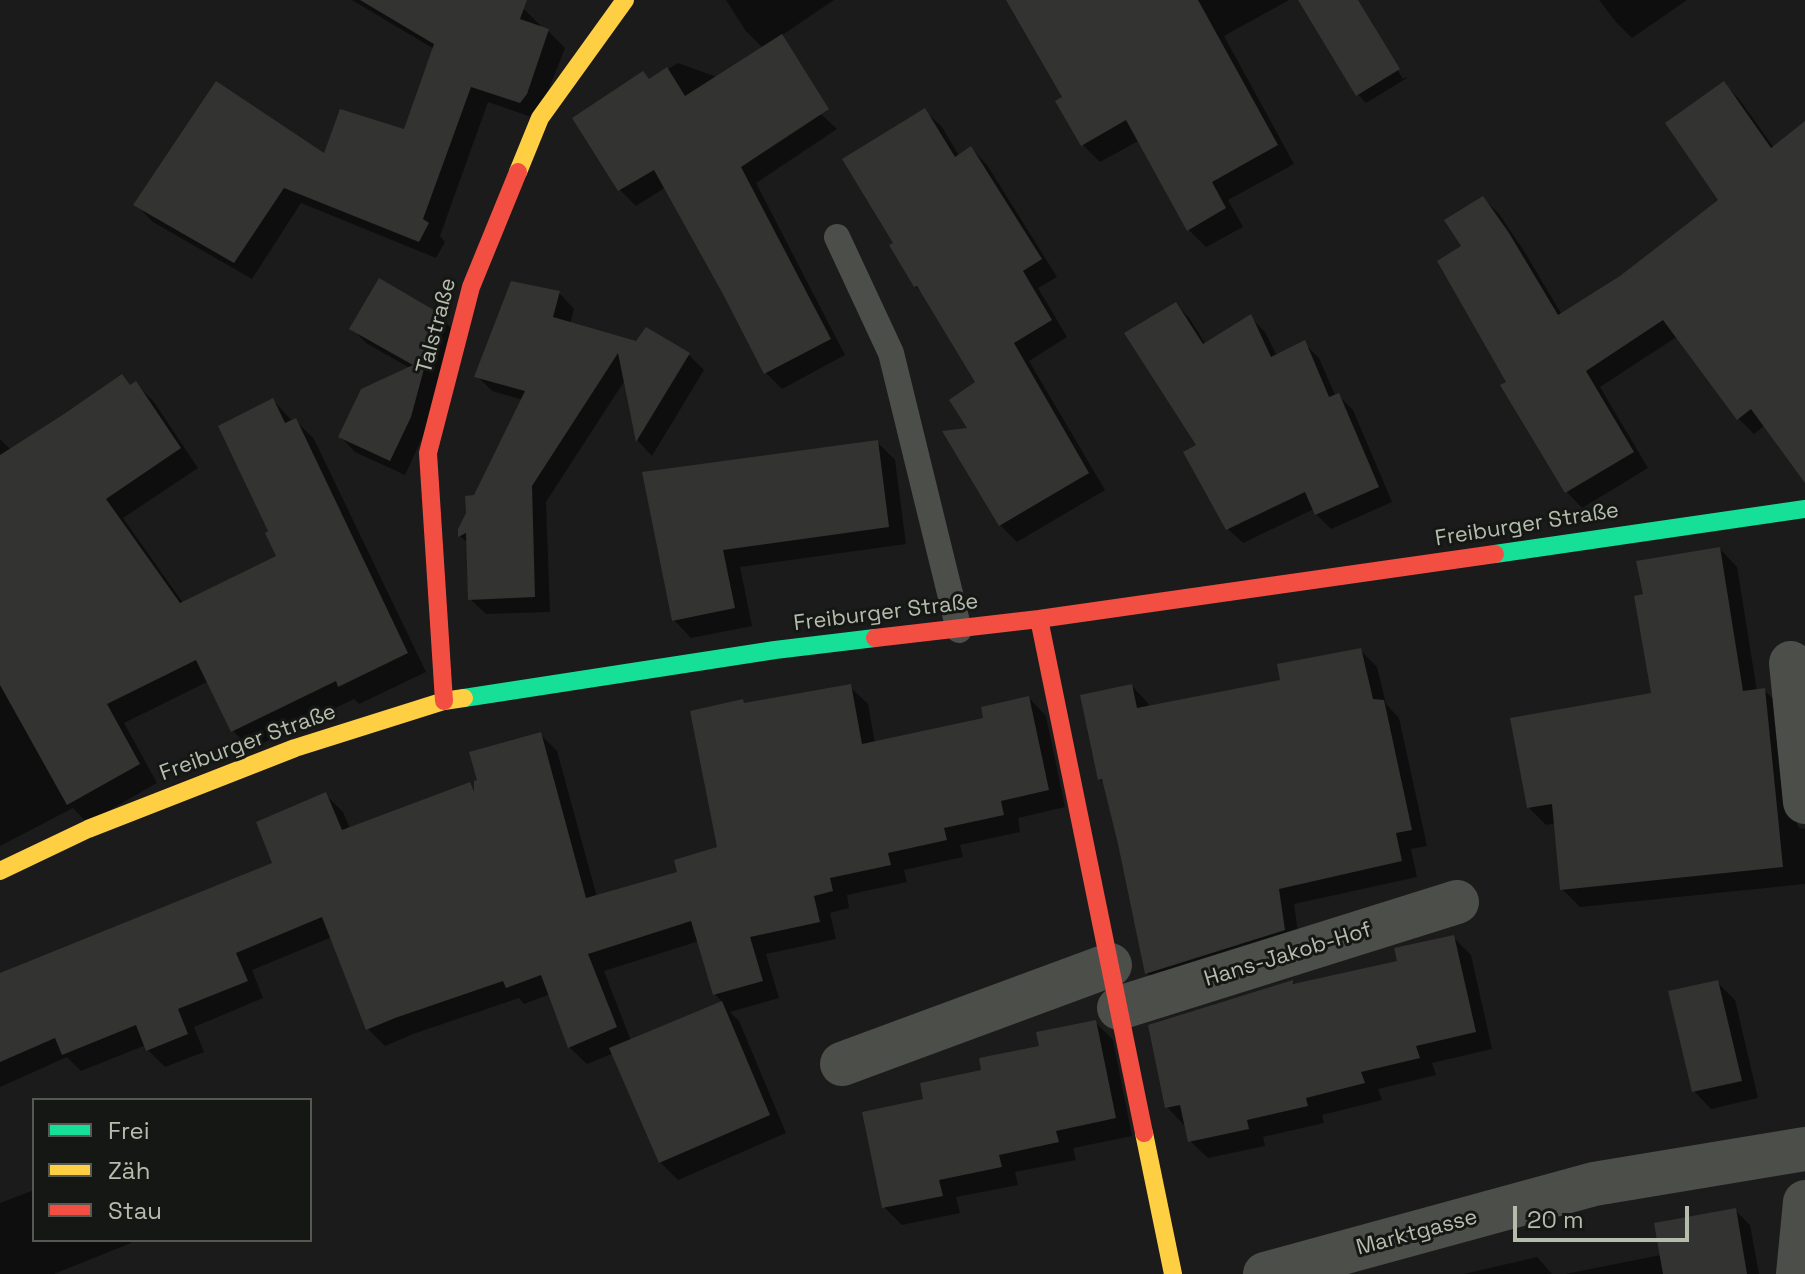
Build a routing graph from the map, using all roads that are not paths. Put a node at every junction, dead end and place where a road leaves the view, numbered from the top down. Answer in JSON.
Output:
{"nodes":[{"id":1,"x":625,"y":0,"type":"edge"},
{"id":2,"x":837,"y":237,"type":"dead end"},
{"id":3,"x":1805,"y":509,"type":"edge"},
{"id":4,"x":1039,"y":619,"type":"junction"},
{"id":5,"x":959,"y":630,"type":"junction"},
{"id":6,"x":1791,"y":663,"type":"dead end"},
{"id":7,"x":444,"y":701,"type":"junction"},
{"id":8,"x":1805,"y":802,"type":"edge"},
{"id":9,"x":0,"y":871,"type":"edge"},
{"id":10,"x":1457,"y":902,"type":"dead end"},
{"id":11,"x":1110,"y":965,"type":"junction"},
{"id":12,"x":1119,"y":1008,"type":"junction"},
{"id":13,"x":842,"y":1064,"type":"dead end"},
{"id":14,"x":1805,"y":1149,"type":"edge"},
{"id":15,"x":1805,"y":1202,"type":"edge"},
{"id":16,"x":1173,"y":1274,"type":"edge"},
{"id":17,"x":1265,"y":1274,"type":"edge"},
{"id":18,"x":1798,"y":1274,"type":"edge"}],
"edges":[{"from":1,"to":7,"type":"street","name":"Talstraße"},
{"from":2,"to":5,"type":"lane"},
{"from":3,"to":4,"type":"street","name":"Freiburger Straße"},
{"from":4,"to":5,"type":"street","name":"Freiburger Straße"},
{"from":4,"to":11,"type":"street"},
{"from":5,"to":7,"type":"street","name":"Freiburger Straße"},
{"from":6,"to":8,"type":"street"},
{"from":7,"to":9,"type":"street","name":"Freiburger Straße"},
{"from":10,"to":12,"type":"street","name":"Hans-Jakob-Hof"},
{"from":11,"to":12,"type":"street"},
{"from":11,"to":13,"type":"street"},
{"from":12,"to":16,"type":"street"},
{"from":14,"to":17,"type":"street","name":"Marktgasse"},
{"from":15,"to":18,"type":"street"}]}
